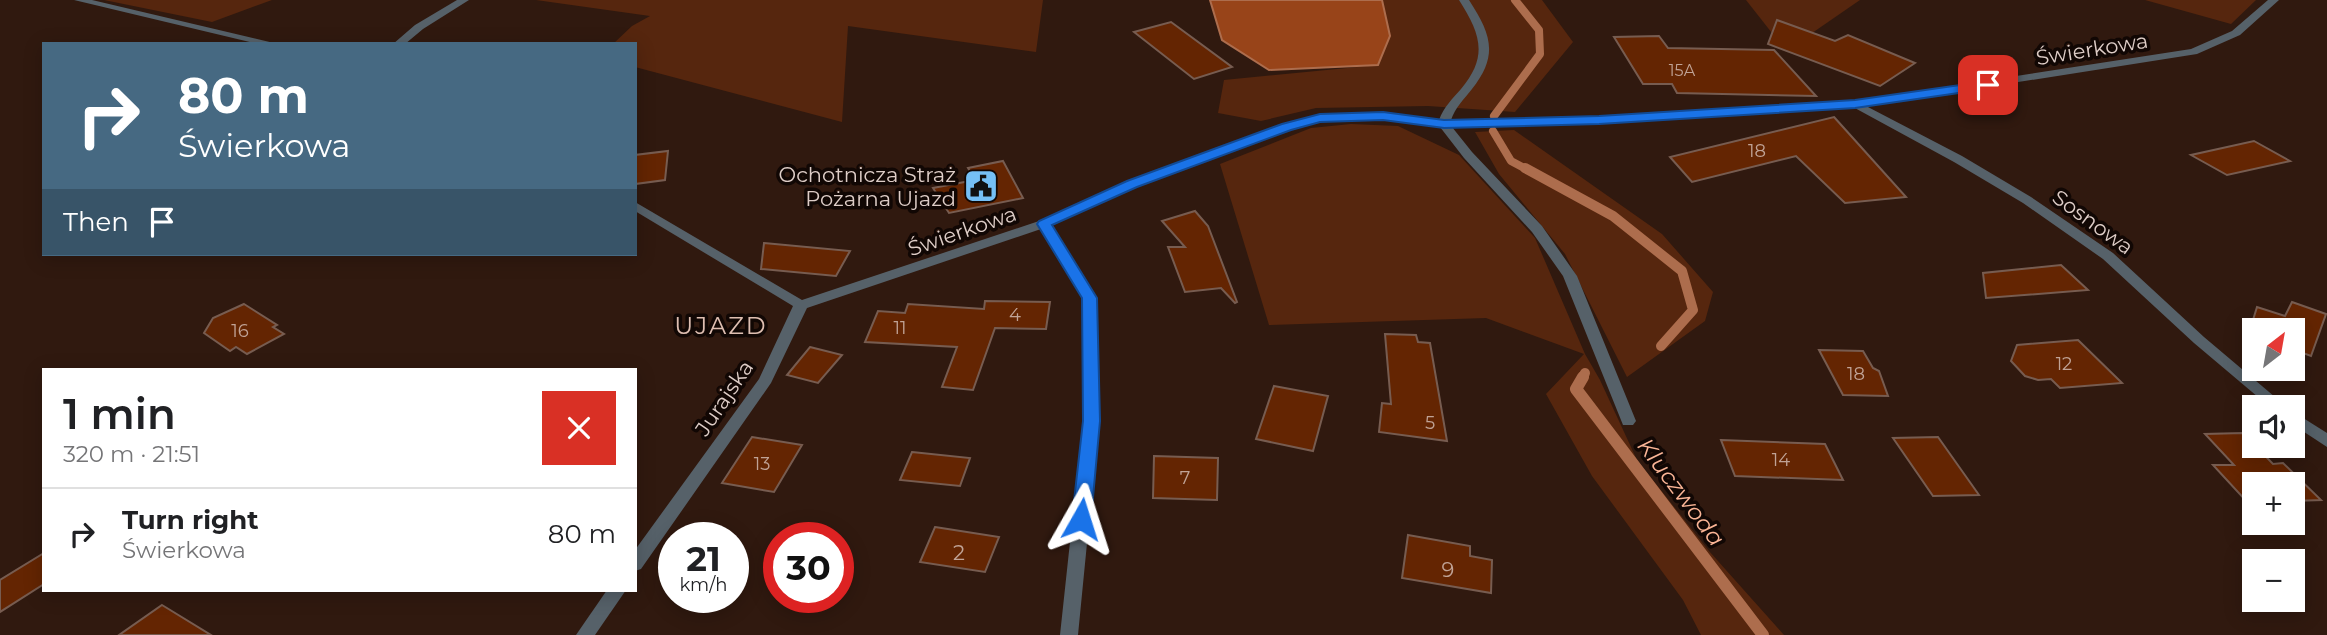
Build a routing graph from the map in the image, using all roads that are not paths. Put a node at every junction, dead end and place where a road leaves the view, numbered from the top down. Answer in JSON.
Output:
{"nodes":[{"id":1,"x":79,"y":0,"type":"edge"},
{"id":2,"x":464,"y":0,"type":"edge"},
{"id":3,"x":1464,"y":0,"type":"edge"},
{"id":4,"x":2274,"y":0,"type":"edge"},
{"id":5,"x":264,"y":42,"type":"edge"},
{"id":6,"x":400,"y":42,"type":"edge"},
{"id":7,"x":1855,"y":104,"type":"junction"},
{"id":8,"x":1444,"y":124,"type":"junction"},
{"id":9,"x":637,"y":207,"type":"edge"},
{"id":10,"x":1044,"y":224,"type":"junction"},
{"id":11,"x":801,"y":305,"type":"junction"},
{"id":12,"x":2265,"y":395,"type":"edge"},
{"id":13,"x":1628,"y":421,"type":"dead end"},
{"id":14,"x":2305,"y":425,"type":"edge"},
{"id":15,"x":2327,"y":441,"type":"edge"},
{"id":16,"x":637,"y":561,"type":"edge"},
{"id":17,"x":616,"y":592,"type":"edge"},
{"id":18,"x":585,"y":635,"type":"edge"},
{"id":19,"x":1069,"y":635,"type":"edge"}],
"edges":[{"from":1,"to":5,"type":"street"},
{"from":2,"to":6,"type":"street"},
{"from":3,"to":8,"type":"street"},
{"from":4,"to":7,"type":"street","name":"Świerkowa"},
{"from":7,"to":8,"type":"street","name":"Świerkowa"},
{"from":7,"to":12,"type":"street","name":"Sosnowa"},
{"from":8,"to":10,"type":"street","name":"Świerkowa"},
{"from":8,"to":13,"type":"street"},
{"from":9,"to":11,"type":"street"},
{"from":10,"to":11,"type":"street","name":"Świerkowa"},
{"from":10,"to":19,"type":"street"},
{"from":11,"to":16,"type":"street","name":"Jurajska"},
{"from":14,"to":15,"type":"street"},
{"from":17,"to":18,"type":"street"}]}
